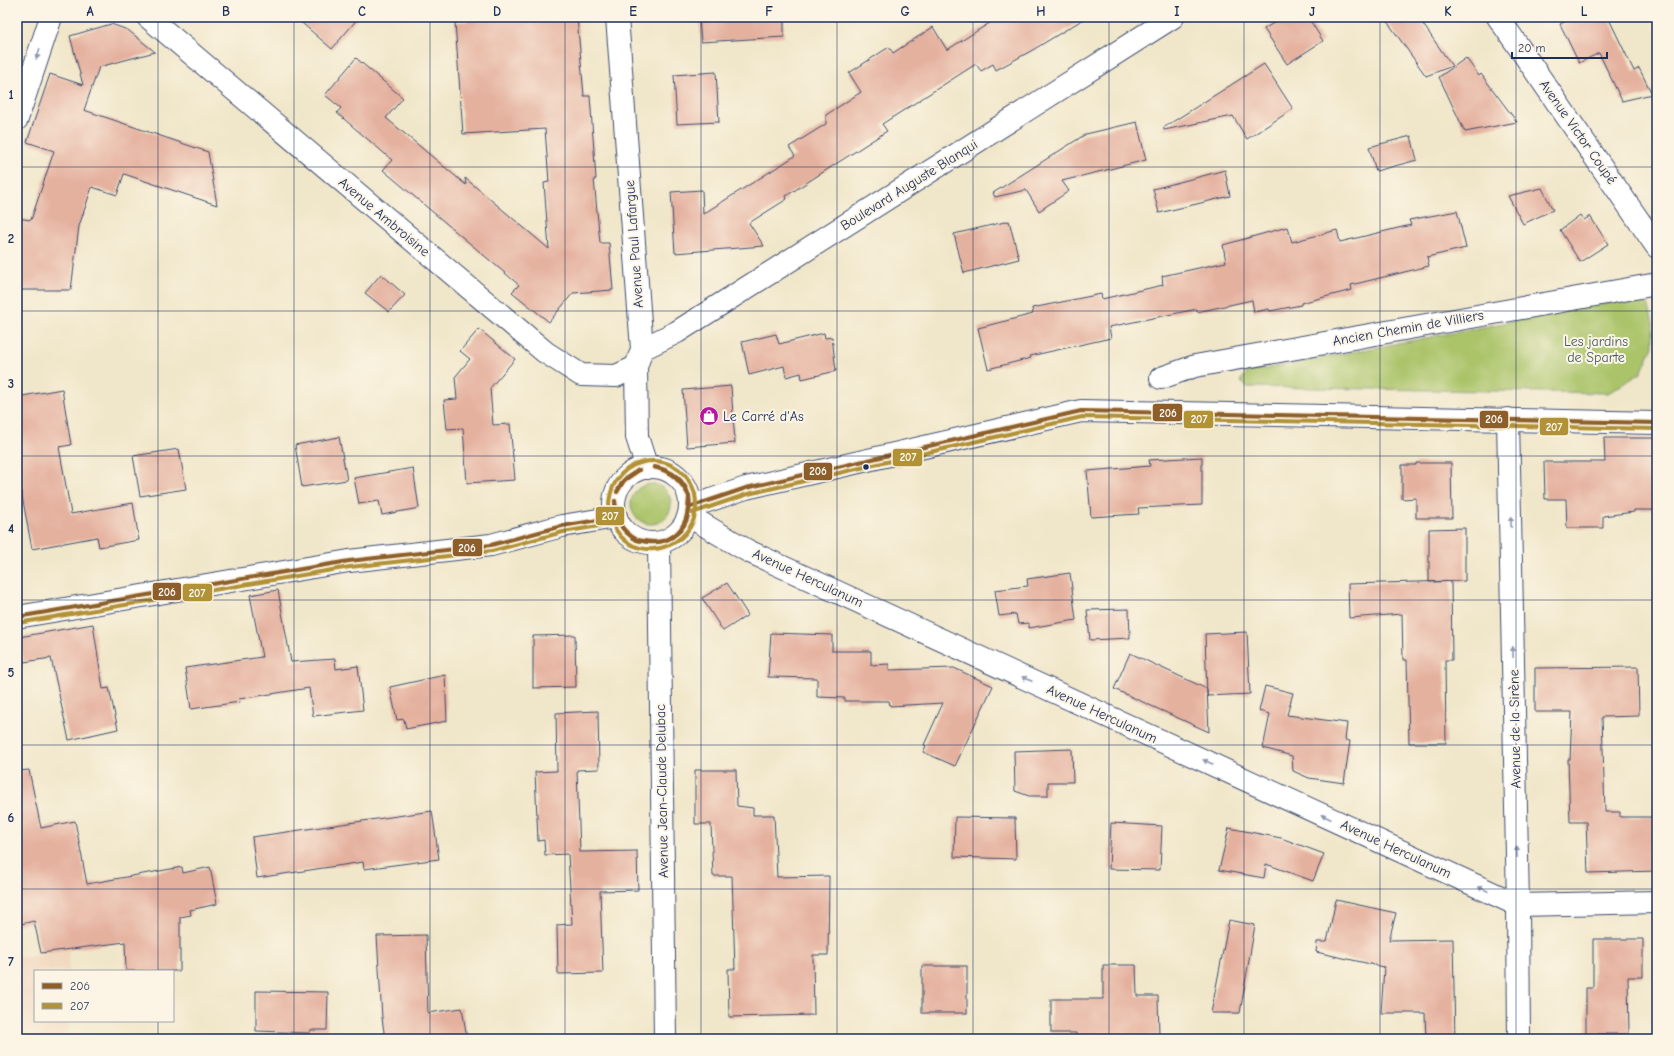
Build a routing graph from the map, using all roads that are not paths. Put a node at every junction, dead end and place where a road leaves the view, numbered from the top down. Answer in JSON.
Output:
{"nodes":[{"id":1,"x":51,"y":17,"type":"edge"},
{"id":2,"x":148,"y":17,"type":"edge"},
{"id":3,"x":618,"y":17,"type":"edge"},
{"id":4,"x":1173,"y":17,"type":"edge"},
{"id":5,"x":1498,"y":17,"type":"edge"},
{"id":6,"x":17,"y":119,"type":"edge"},
{"id":7,"x":1657,"y":247,"type":"edge"},
{"id":8,"x":1657,"y":284,"type":"edge"},
{"id":9,"x":639,"y":358,"type":"junction"},
{"id":10,"x":1161,"y":378,"type":"dead end"},
{"id":11,"x":1111,"y":403,"type":"dead end"},
{"id":12,"x":1081,"y":411,"type":"junction"},
{"id":13,"x":1508,"y":419,"type":"junction"},
{"id":14,"x":1657,"y":423,"type":"edge"},
{"id":15,"x":647,"y":468,"type":"junction"},
{"id":16,"x":690,"y":512,"type":"junction"},
{"id":17,"x":616,"y":517,"type":"junction"},
{"id":18,"x":659,"y":543,"type":"junction"},
{"id":19,"x":17,"y":617,"type":"edge"},
{"id":20,"x":1657,"y":902,"type":"edge"},
{"id":21,"x":1518,"y":905,"type":"junction"},
{"id":22,"x":665,"y":1039,"type":"edge"},
{"id":23,"x":1519,"y":1039,"type":"edge"}],
"edges":[{"from":1,"to":6,"type":"street","one_way":true},
{"from":2,"to":9,"type":"street","name":"Avenue Ambroisine"},
{"from":3,"to":9,"type":"street","name":"Avenue Paul Lafargue"},
{"from":4,"to":9,"type":"street","name":"Boulevard Auguste Blanqui"},
{"from":5,"to":7,"type":"street","name":"Avenue Victor Coupé"},
{"from":8,"to":10,"type":"street","name":"Ancien Chemin de Villiers"},
{"from":9,"to":15,"type":"street","name":"Avenue Paul Lafargue"},
{"from":11,"to":12,"type":"street"},
{"from":12,"to":13,"type":"street"},
{"from":12,"to":16,"type":"street"},
{"from":13,"to":14,"type":"street"},
{"from":21,"to":13,"type":"street","name":"Avenue de la Sirène","one_way":true},
{"from":15,"to":16,"type":"street"},
{"from":15,"to":17,"type":"street"},
{"from":16,"to":18,"type":"street"},
{"from":21,"to":16,"type":"street","name":"Avenue Herculanum","one_way":true},
{"from":17,"to":18,"type":"street"},
{"from":17,"to":19,"type":"street"},
{"from":18,"to":22,"type":"street","name":"Avenue Jean-Claude Delubac"},
{"from":20,"to":21,"type":"street"},
{"from":21,"to":23,"type":"street","name":"Avenue de la Sirène"}]}
